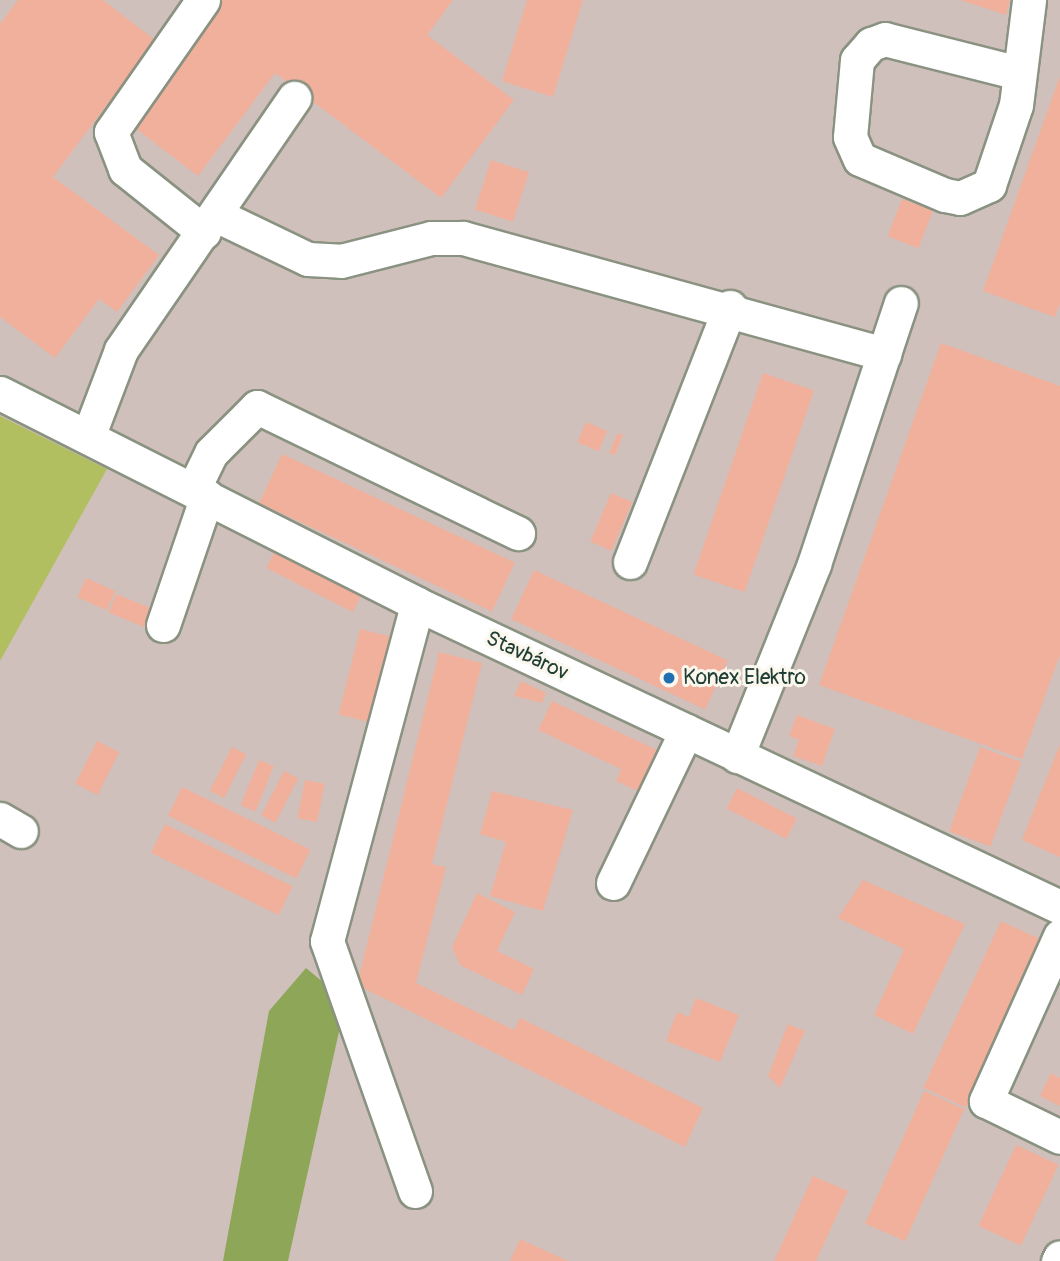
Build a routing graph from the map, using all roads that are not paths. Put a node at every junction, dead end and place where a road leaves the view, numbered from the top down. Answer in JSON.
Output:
{"nodes":[{"id":1,"x":203,"y":0,"type":"edge"},
{"id":2,"x":1029,"y":0,"type":"edge"},
{"id":3,"x":1019,"y":73,"type":"junction"},
{"id":4,"x":294,"y":98,"type":"dead end"},
{"id":5,"x":210,"y":224,"type":"junction"},
{"id":6,"x":901,"y":303,"type":"dead end"},
{"id":7,"x":730,"y":307,"type":"junction"},
{"id":8,"x":884,"y":354,"type":"junction"},
{"id":9,"x":0,"y":393,"type":"edge"},
{"id":10,"x":88,"y":437,"type":"junction"},
{"id":11,"x":200,"y":493,"type":"junction"},
{"id":12,"x":517,"y":533,"type":"dead end"},
{"id":13,"x":630,"y":562,"type":"dead end"},
{"id":14,"x":416,"y":604,"type":"junction"},
{"id":15,"x":163,"y":625,"type":"dead end"},
{"id":16,"x":686,"y":732,"type":"junction"},
{"id":17,"x":737,"y":756,"type":"junction"},
{"id":18,"x":613,"y":883,"type":"dead end"},
{"id":19,"x":1060,"y":907,"type":"edge"},
{"id":20,"x":1060,"y":936,"type":"edge"},
{"id":21,"x":1060,"y":1137,"type":"edge"},
{"id":22,"x":415,"y":1191,"type":"dead end"}],
"edges":[{"from":1,"to":5,"type":"lane"},
{"from":2,"to":3,"type":"lane"},
{"from":3,"to":3,"type":"lane"},
{"from":4,"to":5,"type":"lane"},
{"from":5,"to":7,"type":"lane"},
{"from":5,"to":10,"type":"lane"},
{"from":6,"to":8,"type":"lane"},
{"from":7,"to":8,"type":"lane"},
{"from":7,"to":13,"type":"lane"},
{"from":8,"to":17,"type":"lane"},
{"from":9,"to":10,"type":"lane","name":"Stavbárov"},
{"from":10,"to":11,"type":"lane","name":"Stavbárov"},
{"from":11,"to":12,"type":"lane"},
{"from":11,"to":14,"type":"lane","name":"Stavbárov"},
{"from":11,"to":15,"type":"lane"},
{"from":14,"to":16,"type":"lane","name":"Stavbárov"},
{"from":14,"to":22,"type":"lane"},
{"from":16,"to":17,"type":"lane","name":"Stavbárov"},
{"from":16,"to":18,"type":"lane"},
{"from":17,"to":19,"type":"lane","name":"Stavbárov"},
{"from":20,"to":21,"type":"lane"}]}
